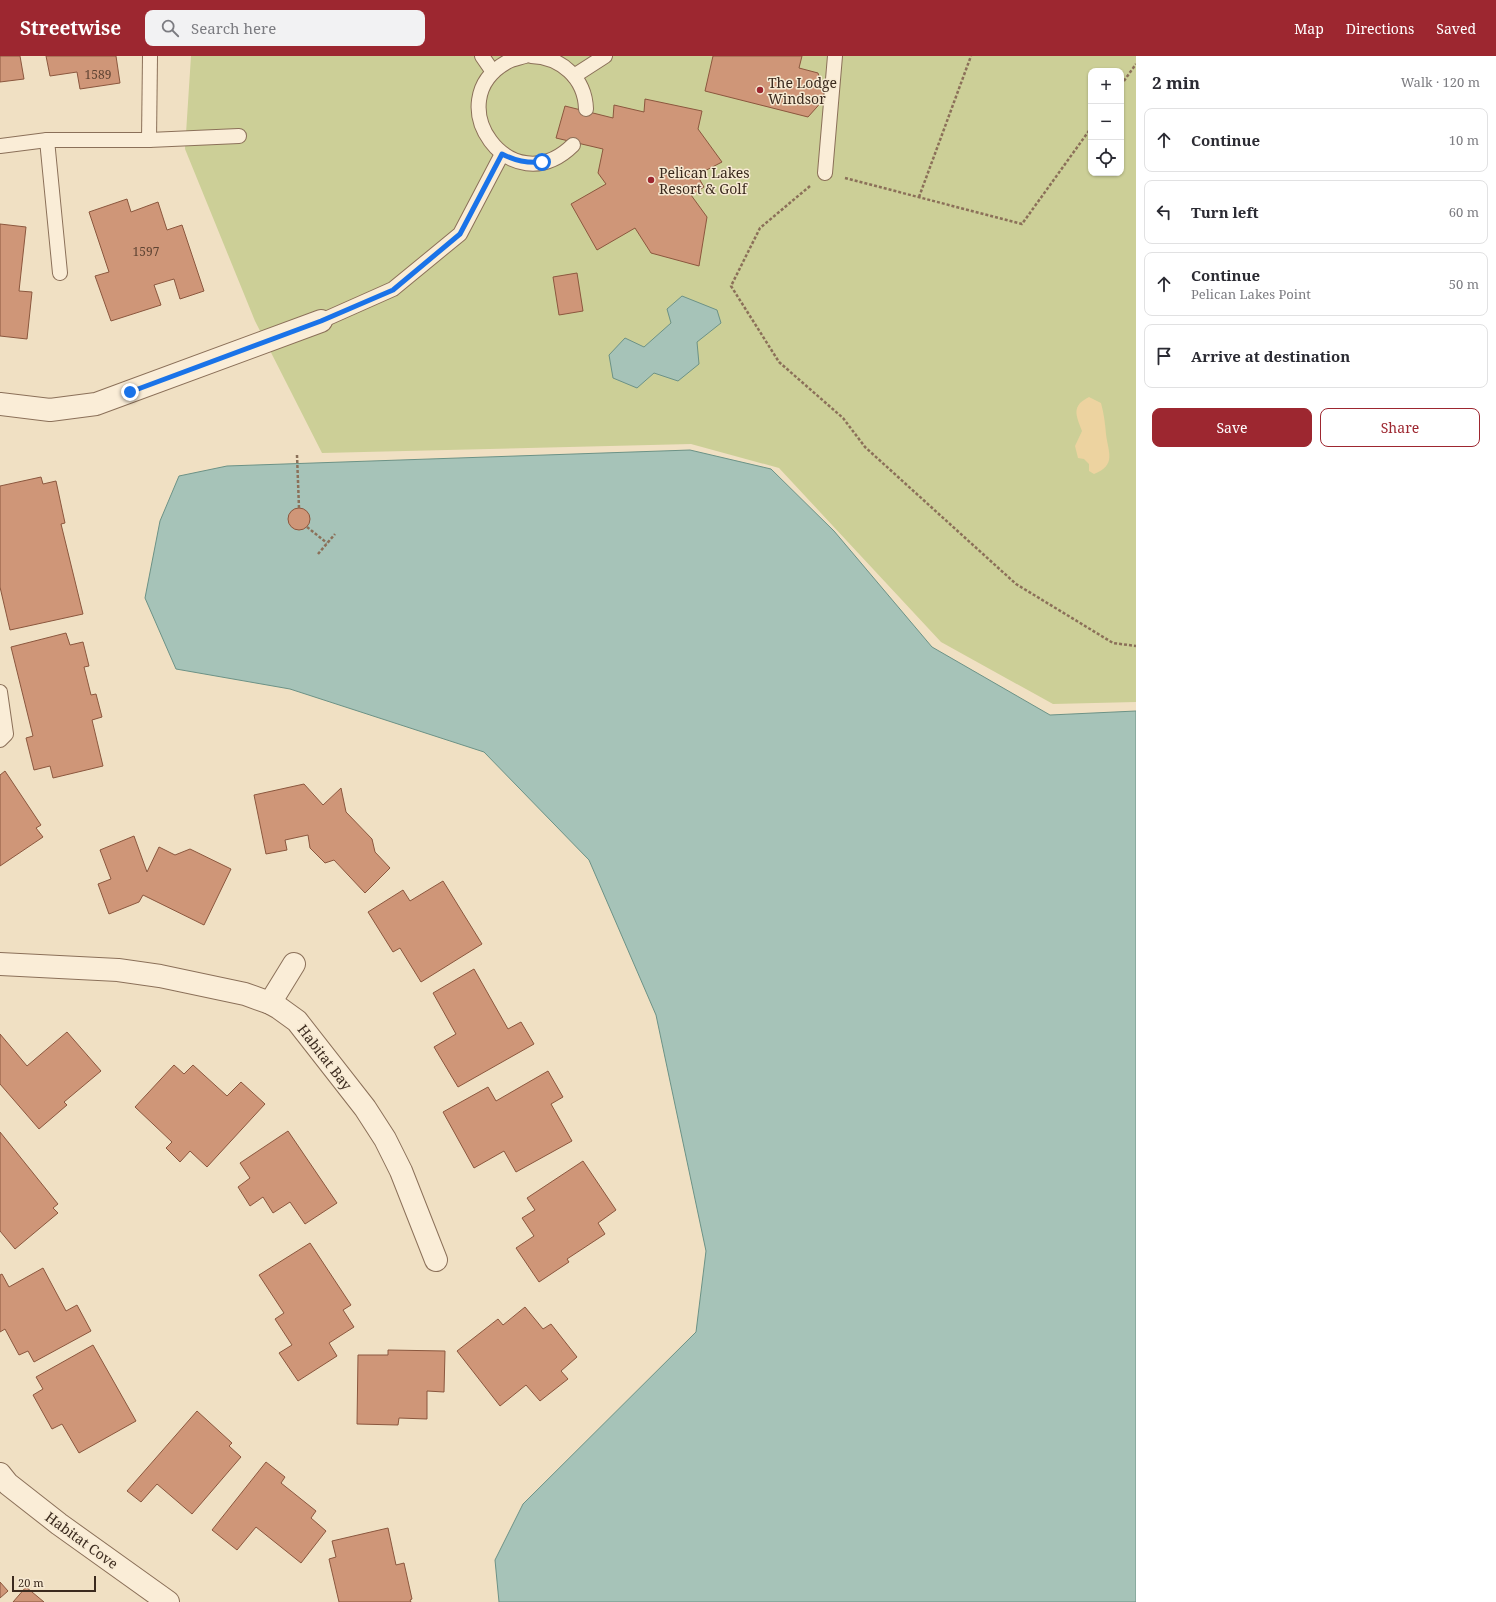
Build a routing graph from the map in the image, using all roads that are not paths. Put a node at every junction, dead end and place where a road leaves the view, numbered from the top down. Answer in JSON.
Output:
{"nodes":[{"id":1,"x":150,"y":56,"type":"edge"},
{"id":2,"x":482,"y":56,"type":"edge"},
{"id":3,"x":525,"y":56,"type":"edge"},
{"id":4,"x":531,"y":56,"type":"edge"},
{"id":5,"x":605,"y":56,"type":"edge"},
{"id":6,"x":835,"y":56,"type":"edge"},
{"id":7,"x":493,"y":72,"type":"junction"},
{"id":8,"x":574,"y":76,"type":"junction"},
{"id":9,"x":586,"y":109,"type":"dead end"},
{"id":10,"x":239,"y":136,"type":"dead end"},
{"id":11,"x":47,"y":140,"type":"junction"},
{"id":12,"x":149,"y":140,"type":"junction"},
{"id":13,"x":573,"y":145,"type":"dead end"},
{"id":14,"x":0,"y":146,"type":"edge"},
{"id":15,"x":502,"y":154,"type":"junction"},
{"id":16,"x":825,"y":173,"type":"road end"},
{"id":17,"x":60,"y":273,"type":"dead end"},
{"id":18,"x":321,"y":321,"type":"joint"},
{"id":19,"x":0,"y":404,"type":"edge"},
{"id":20,"x":0,"y":692,"type":"edge"},
{"id":21,"x":0,"y":740,"type":"edge"},
{"id":22,"x":0,"y":964,"type":"edge"},
{"id":23,"x":294,"y":964,"type":"dead end"},
{"id":24,"x":270,"y":1003,"type":"junction"},
{"id":25,"x":436,"y":1260,"type":"dead end"},
{"id":26,"x":0,"y":1474,"type":"edge"},
{"id":27,"x":168,"y":1602,"type":"edge"}],
"edges":[{"from":1,"to":12,"type":"lane"},
{"from":2,"to":7,"type":"lane"},
{"from":3,"to":7,"type":"lane"},
{"from":4,"to":8,"type":"lane"},
{"from":5,"to":8,"type":"lane"},
{"from":6,"to":16,"type":"lane"},
{"from":7,"to":15,"type":"lane"},
{"from":8,"to":9,"type":"lane"},
{"from":10,"to":12,"type":"lane"},
{"from":11,"to":12,"type":"lane"},
{"from":11,"to":14,"type":"lane"},
{"from":11,"to":17,"type":"lane"},
{"from":13,"to":15,"type":"lane"},
{"from":15,"to":18,"type":"lane"},
{"from":18,"to":19,"type":"street"},
{"from":20,"to":21,"type":"lane"},
{"from":22,"to":24,"type":"street","name":"Habitat Bay"},
{"from":23,"to":24,"type":"street"},
{"from":24,"to":25,"type":"street","name":"Habitat Bay"},
{"from":26,"to":27,"type":"street","name":"Habitat Cove"}]}
